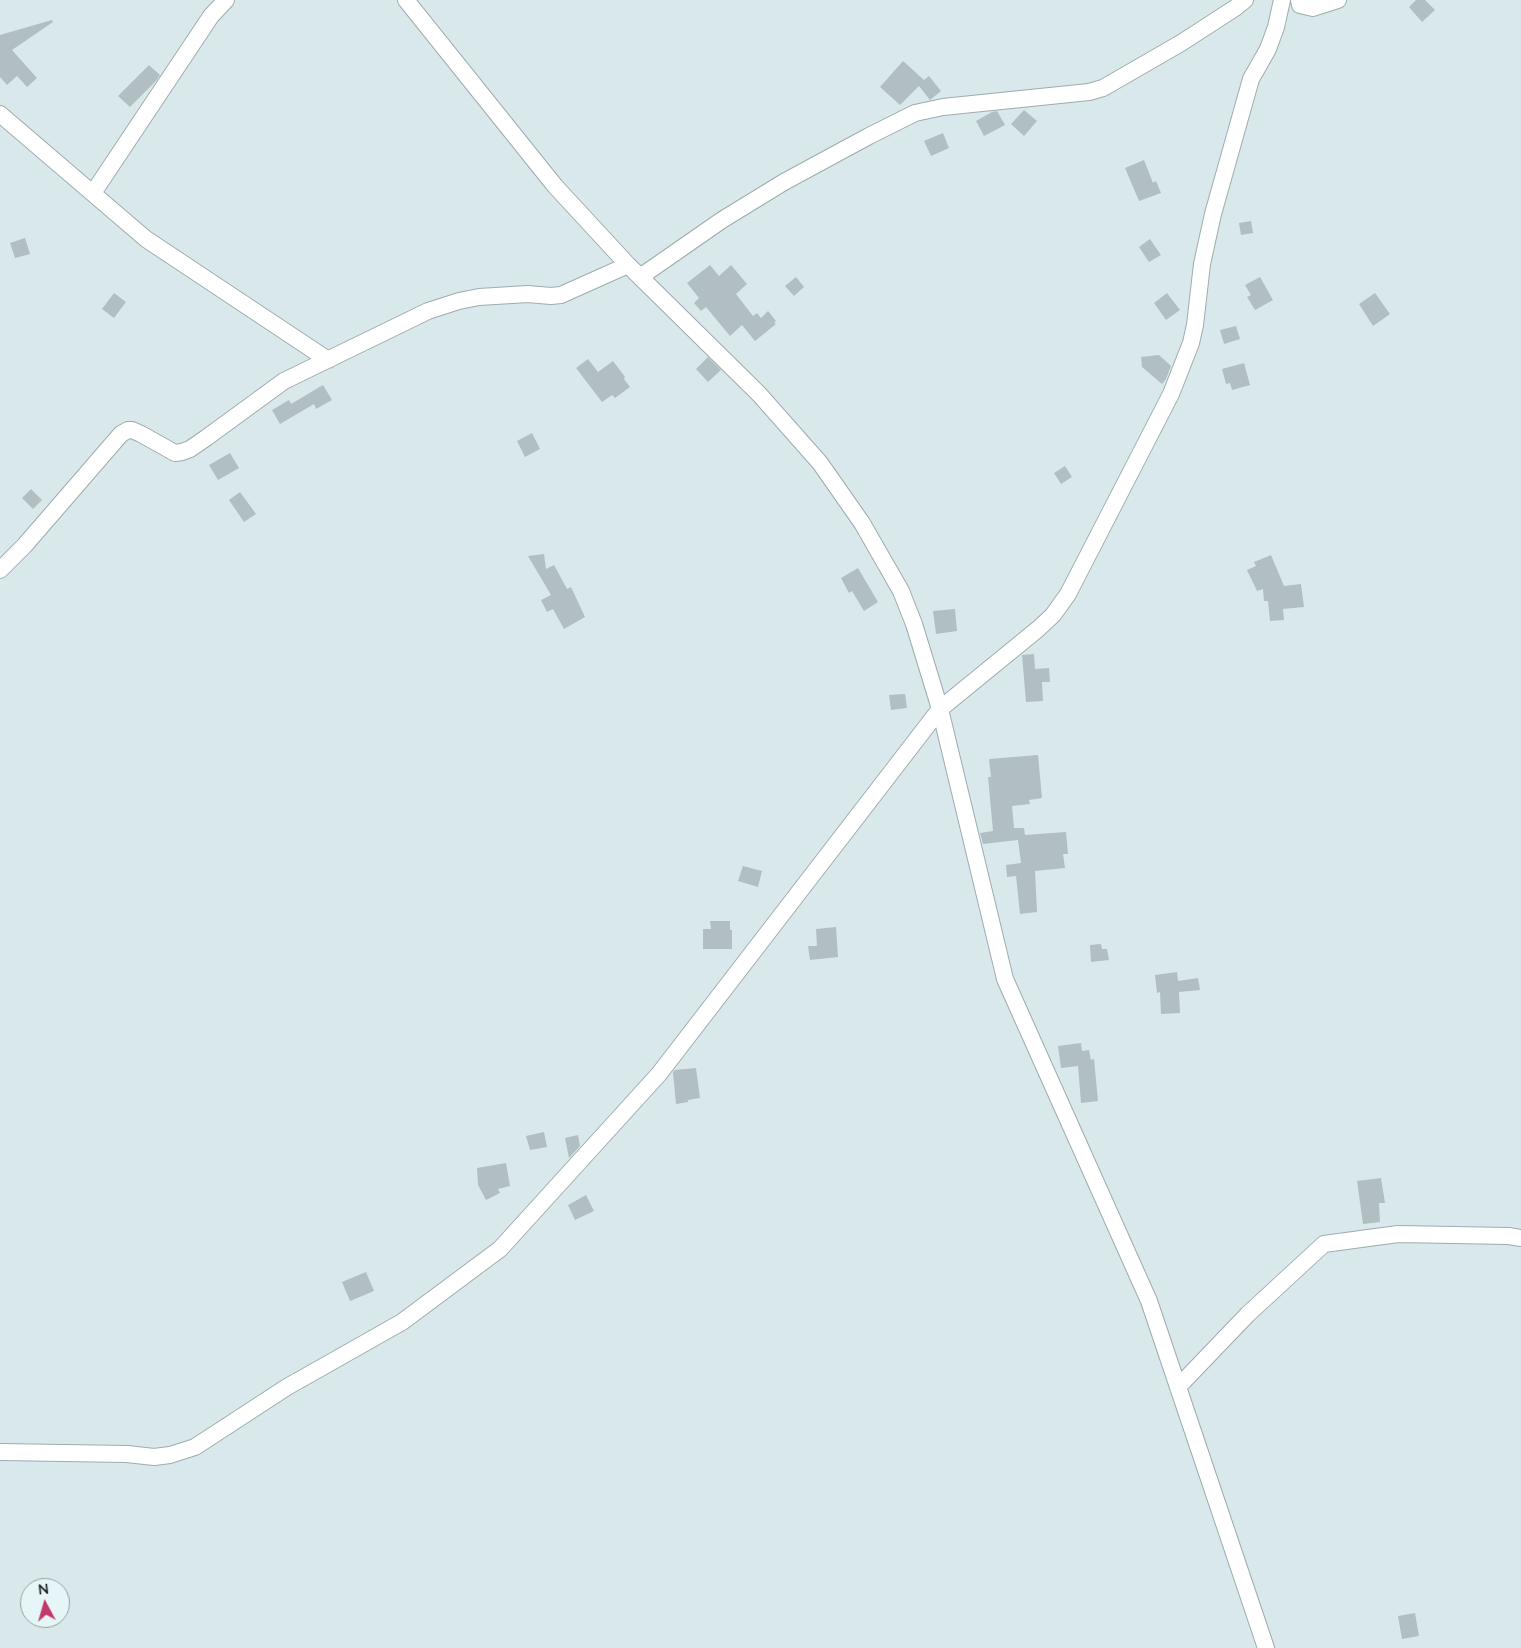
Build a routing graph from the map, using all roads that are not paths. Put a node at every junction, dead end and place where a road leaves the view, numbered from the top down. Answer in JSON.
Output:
{"nodes":[{"id":1,"x":226,"y":0,"type":"edge"},
{"id":2,"x":406,"y":0,"type":"edge"},
{"id":3,"x":1245,"y":0,"type":"edge"},
{"id":4,"x":1282,"y":0,"type":"edge"},
{"id":5,"x":1299,"y":0,"type":"edge"},
{"id":6,"x":1338,"y":0,"type":"edge"},
{"id":7,"x":0,"y":114,"type":"edge"},
{"id":8,"x":93,"y":193,"type":"junction"},
{"id":9,"x":628,"y":265,"type":"junction"},
{"id":10,"x":640,"y":277,"type":"junction"},
{"id":11,"x":328,"y":360,"type":"junction"},
{"id":12,"x":0,"y":570,"type":"edge"},
{"id":13,"x":940,"y":709,"type":"junction"},
{"id":14,"x":1521,"y":1238,"type":"edge"},
{"id":15,"x":1178,"y":1387,"type":"junction"},
{"id":16,"x":0,"y":1452,"type":"edge"},
{"id":17,"x":1266,"y":1648,"type":"edge"}],
"edges":[{"from":1,"to":8,"type":"street"},
{"from":2,"to":9,"type":"street"},
{"from":3,"to":10,"type":"street"},
{"from":4,"to":13,"type":"street"},
{"from":5,"to":6,"type":"street"},
{"from":7,"to":8,"type":"street"},
{"from":8,"to":11,"type":"street"},
{"from":9,"to":10,"type":"street"},
{"from":9,"to":11,"type":"street"},
{"from":10,"to":13,"type":"street"},
{"from":11,"to":12,"type":"street"},
{"from":13,"to":15,"type":"street"},
{"from":13,"to":16,"type":"street"},
{"from":14,"to":15,"type":"street"},
{"from":15,"to":17,"type":"street"}]}
